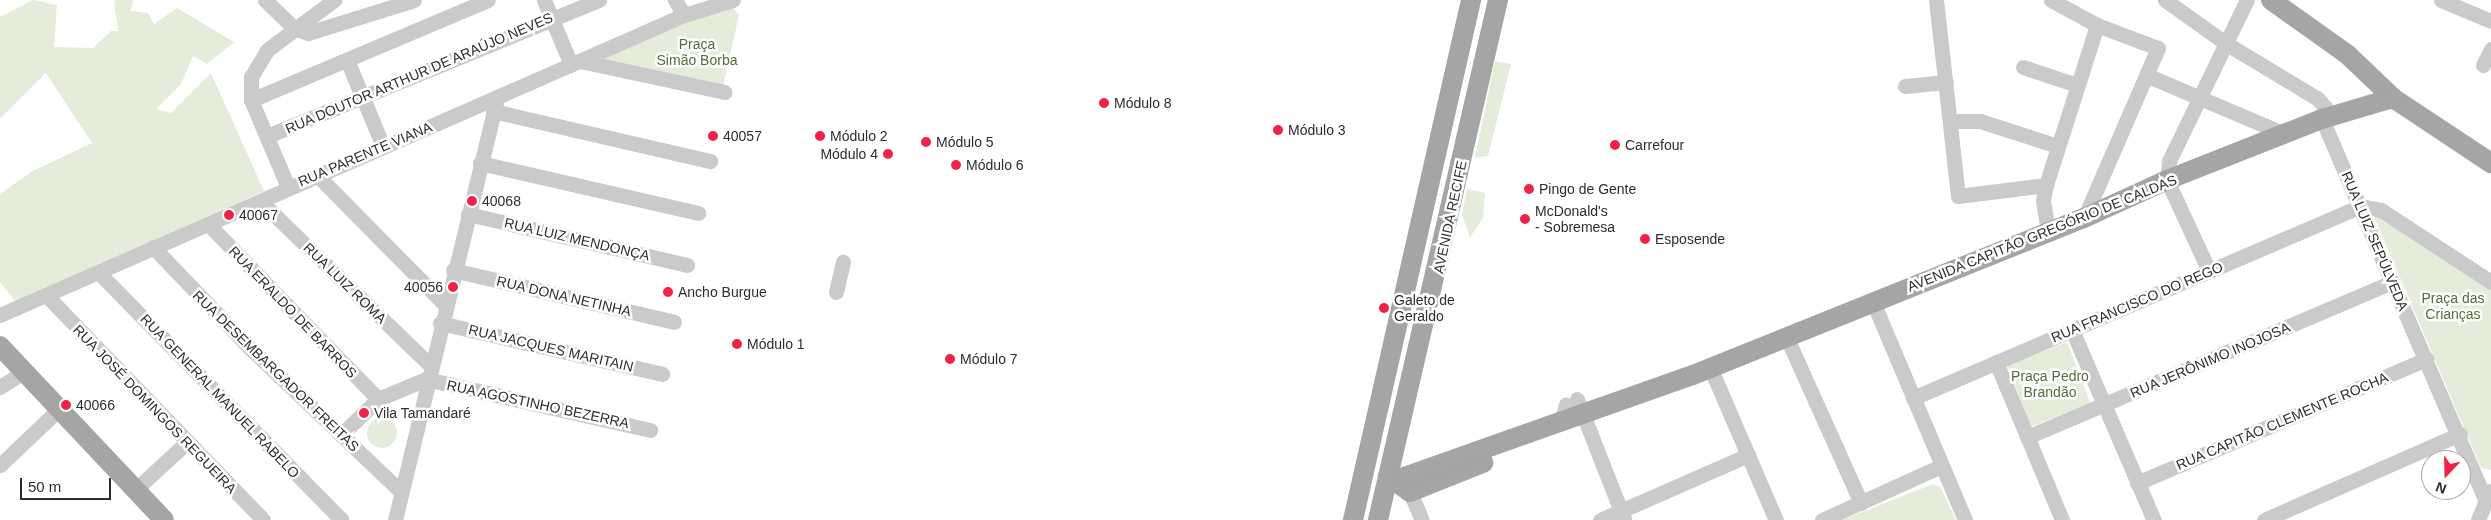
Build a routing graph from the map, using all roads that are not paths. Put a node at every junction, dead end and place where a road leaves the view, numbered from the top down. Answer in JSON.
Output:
{"nodes":[{"id":1,"x":266,"y":0,"type":"edge"},
{"id":2,"x":334,"y":0,"type":"edge"},
{"id":3,"x":414,"y":0,"type":"edge"},
{"id":4,"x":488,"y":0,"type":"edge"},
{"id":5,"x":544,"y":0,"type":"edge"},
{"id":6,"x":599,"y":0,"type":"edge"},
{"id":7,"x":675,"y":0,"type":"edge"},
{"id":8,"x":734,"y":0,"type":"edge"},
{"id":9,"x":1471,"y":0,"type":"edge"},
{"id":10,"x":1498,"y":0,"type":"edge"},
{"id":11,"x":1936,"y":0,"type":"edge"},
{"id":12,"x":2051,"y":0,"type":"edge"},
{"id":13,"x":2165,"y":0,"type":"edge"},
{"id":14,"x":2247,"y":0,"type":"edge"},
{"id":15,"x":2271,"y":0,"type":"edge"},
{"id":16,"x":2441,"y":0,"type":"edge"},
{"id":17,"x":381,"y":5,"type":"edge"},
{"id":18,"x":2473,"y":5,"type":"edge"},
{"id":19,"x":684,"y":15,"type":"junction"},
{"id":20,"x":552,"y":18,"type":"junction"},
{"id":21,"x":2491,"y":21,"type":"edge"},
{"id":22,"x":2097,"y":25,"type":"junction"},
{"id":23,"x":294,"y":28,"type":"junction"},
{"id":24,"x":2227,"y":44,"type":"junction"},
{"id":25,"x":2491,"y":49,"type":"edge"},
{"id":26,"x":347,"y":60,"type":"junction"},
{"id":27,"x":576,"y":63,"type":"junction"},
{"id":28,"x":2483,"y":65,"type":"dead end"},
{"id":29,"x":2023,"y":67,"type":"dead end"},
{"id":30,"x":2146,"y":75,"type":"junction"},
{"id":31,"x":1946,"y":82,"type":"junction"},
{"id":32,"x":2077,"y":85,"type":"junction"},
{"id":33,"x":1906,"y":86,"type":"dead end"},
{"id":34,"x":725,"y":92,"type":"dead end"},
{"id":35,"x":362,"y":97,"type":"junction"},
{"id":36,"x":2200,"y":97,"type":"junction"},
{"id":37,"x":2393,"y":98,"type":"junction"},
{"id":38,"x":251,"y":100,"type":"junction"},
{"id":39,"x":495,"y":104,"type":"junction"},
{"id":40,"x":2327,"y":118,"type":"junction"},
{"id":41,"x":1951,"y":120,"type":"junction"},
{"id":42,"x":2285,"y":134,"type":"junction"},
{"id":43,"x":267,"y":136,"type":"junction"},
{"id":44,"x":383,"y":146,"type":"junction"},
{"id":45,"x":2058,"y":146,"type":"junction"},
{"id":46,"x":710,"y":161,"type":"dead end"},
{"id":47,"x":480,"y":163,"type":"junction"},
{"id":48,"x":2491,"y":163,"type":"edge"},
{"id":49,"x":317,"y":175,"type":"junction"},
{"id":50,"x":2167,"y":180,"type":"junction"},
{"id":51,"x":2046,"y":186,"type":"junction"},
{"id":52,"x":288,"y":187,"type":"junction"},
{"id":53,"x":260,"y":201,"type":"junction"},
{"id":54,"x":2361,"y":206,"type":"junction"},
{"id":55,"x":698,"y":213,"type":"dead end"},
{"id":56,"x":468,"y":214,"type":"junction"},
{"id":57,"x":2084,"y":218,"type":"junction"},
{"id":58,"x":208,"y":224,"type":"junction"},
{"id":59,"x":2048,"y":232,"type":"junction"},
{"id":60,"x":153,"y":248,"type":"junction"},
{"id":61,"x":843,"y":262,"type":"dead end"},
{"id":62,"x":687,"y":265,"type":"dead end"},
{"id":63,"x":453,"y":270,"type":"junction"},
{"id":64,"x":2209,"y":271,"type":"junction"},
{"id":65,"x":99,"y":273,"type":"junction"},
{"id":66,"x":2393,"y":282,"type":"junction"},
{"id":67,"x":2491,"y":282,"type":"edge"},
{"id":68,"x":1405,"y":286,"type":"junction"},
{"id":69,"x":836,"y":292,"type":"dead end"},
{"id":70,"x":47,"y":296,"type":"junction"},
{"id":71,"x":1873,"y":302,"type":"junction"},
{"id":72,"x":445,"y":305,"type":"junction"},
{"id":73,"x":0,"y":315,"type":"edge"},
{"id":74,"x":674,"y":322,"type":"dead end"},
{"id":75,"x":440,"y":323,"type":"junction"},
{"id":76,"x":2072,"y":330,"type":"junction"},
{"id":77,"x":1786,"y":336,"type":"junction"},
{"id":78,"x":0,"y":346,"type":"edge"},
{"id":79,"x":2427,"y":359,"type":"junction"},
{"id":80,"x":1996,"y":362,"type":"junction"},
{"id":81,"x":1702,"y":371,"type":"junction"},
{"id":82,"x":23,"y":372,"type":"junction"},
{"id":83,"x":428,"y":372,"type":"junction"},
{"id":84,"x":662,"y":374,"type":"dead end"},
{"id":85,"x":0,"y":387,"type":"edge"},
{"id":86,"x":1913,"y":398,"type":"junction"},
{"id":87,"x":378,"y":400,"type":"junction"},
{"id":88,"x":2103,"y":406,"type":"junction"},
{"id":89,"x":59,"y":409,"type":"junction"},
{"id":90,"x":1575,"y":412,"type":"junction"},
{"id":91,"x":650,"y":430,"type":"dead end"},
{"id":92,"x":2460,"y":434,"type":"junction"},
{"id":93,"x":342,"y":435,"type":"junction"},
{"id":94,"x":2027,"y":437,"type":"junction"},
{"id":95,"x":186,"y":443,"type":"junction"},
{"id":96,"x":1398,"y":446,"type":"junction"},
{"id":97,"x":1748,"y":455,"type":"junction"},
{"id":98,"x":0,"y":465,"type":"edge"},
{"id":99,"x":1941,"y":466,"type":"junction"},
{"id":100,"x":1428,"y":470,"type":"junction"},
{"id":101,"x":1399,"y":483,"type":"junction"},
{"id":102,"x":2137,"y":483,"type":"junction"},
{"id":103,"x":136,"y":490,"type":"junction"},
{"id":104,"x":401,"y":492,"type":"junction"},
{"id":105,"x":2489,"y":496,"type":"edge"},
{"id":106,"x":1861,"y":503,"type":"junction"},
{"id":107,"x":1622,"y":515,"type":"edge"},
{"id":108,"x":2477,"y":519,"type":"edge"},
{"id":109,"x":164,"y":520,"type":"edge"},
{"id":110,"x":263,"y":520,"type":"edge"},
{"id":111,"x":342,"y":520,"type":"edge"},
{"id":112,"x":396,"y":520,"type":"edge"},
{"id":113,"x":1353,"y":520,"type":"edge"},
{"id":114,"x":1378,"y":520,"type":"edge"},
{"id":115,"x":1422,"y":520,"type":"edge"},
{"id":116,"x":1600,"y":520,"type":"edge"},
{"id":117,"x":1776,"y":520,"type":"edge"},
{"id":118,"x":1822,"y":520,"type":"edge"},
{"id":119,"x":1965,"y":520,"type":"edge"},
{"id":120,"x":2062,"y":520,"type":"edge"},
{"id":121,"x":2154,"y":520,"type":"edge"},
{"id":122,"x":2264,"y":520,"type":"edge"}],
"edges":[{"from":1,"to":23,"type":"street"},
{"from":2,"to":23,"type":"street"},
{"from":3,"to":17,"type":"street"},
{"from":4,"to":26,"type":"street"},
{"from":5,"to":20,"type":"street"},
{"from":6,"to":20,"type":"street","name":"RUA DOUTOR ARTHUR DE ARAÚJO NEVES"},
{"from":7,"to":19,"type":"street"},
{"from":8,"to":19,"type":"street","name":"RUA PARENTE VIANA"},
{"from":9,"to":68,"type":"main road","name":"AVENIDA RECIFE"},
{"from":10,"to":96,"type":"main road","name":"AVENIDA RECIFE"},
{"from":11,"to":31,"type":"street"},
{"from":12,"to":22,"type":"street"},
{"from":13,"to":24,"type":"street","name":"RUA LUIZ SEPÚLVEDA"},
{"from":14,"to":24,"type":"street"},
{"from":15,"to":37,"type":"main road"},
{"from":16,"to":18,"type":"street"},
{"from":17,"to":23,"type":"street"},
{"from":18,"to":21,"type":"street"},
{"from":19,"to":27,"type":"street","name":"RUA PARENTE VIANA"},
{"from":20,"to":27,"type":"street"},
{"from":20,"to":35,"type":"street","name":"RUA DOUTOR ARTHUR DE ARAÚJO NEVES"},
{"from":22,"to":30,"type":"street"},
{"from":22,"to":32,"type":"street"},
{"from":23,"to":38,"type":"street"},
{"from":24,"to":36,"type":"street"},
{"from":24,"to":40,"type":"street","name":"RUA LUIZ SEPÚLVEDA"},
{"from":25,"to":28,"type":"street"},
{"from":26,"to":35,"type":"street"},
{"from":26,"to":38,"type":"street"},
{"from":27,"to":34,"type":"street"},
{"from":27,"to":39,"type":"street","name":"RUA PARENTE VIANA"},
{"from":29,"to":32,"type":"street"},
{"from":30,"to":36,"type":"street"},
{"from":30,"to":57,"type":"street"},
{"from":31,"to":33,"type":"street"},
{"from":31,"to":41,"type":"street"},
{"from":32,"to":45,"type":"street"},
{"from":35,"to":43,"type":"street","name":"RUA DOUTOR ARTHUR DE ARAÚJO NEVES"},
{"from":35,"to":44,"type":"street"},
{"from":36,"to":42,"type":"street"},
{"from":36,"to":50,"type":"street"},
{"from":37,"to":40,"type":"main road","name":"AVENIDA CAPITÃO GREGÓRIO DE CALDAS"},
{"from":37,"to":48,"type":"main road"},
{"from":38,"to":43,"type":"street"},
{"from":39,"to":44,"type":"street","name":"RUA PARENTE VIANA"},
{"from":39,"to":46,"type":"street"},
{"from":39,"to":47,"type":"street"},
{"from":40,"to":42,"type":"main road","name":"AVENIDA CAPITÃO GREGÓRIO DE CALDAS"},
{"from":40,"to":54,"type":"street","name":"RUA LUIZ SEPÚLVEDA"},
{"from":41,"to":45,"type":"street"},
{"from":41,"to":51,"type":"street"},
{"from":42,"to":50,"type":"main road","name":"AVENIDA CAPITÃO GREGÓRIO DE CALDAS"},
{"from":43,"to":52,"type":"street"},
{"from":44,"to":49,"type":"street","name":"RUA PARENTE VIANA"},
{"from":45,"to":51,"type":"street"},
{"from":47,"to":55,"type":"street"},
{"from":47,"to":56,"type":"street"},
{"from":49,"to":52,"type":"street","name":"RUA PARENTE VIANA"},
{"from":49,"to":72,"type":"street"},
{"from":50,"to":57,"type":"main road","name":"AVENIDA CAPITÃO GREGÓRIO DE CALDAS"},
{"from":50,"to":64,"type":"street"},
{"from":51,"to":59,"type":"street"},
{"from":52,"to":53,"type":"street","name":"RUA PARENTE VIANA"},
{"from":53,"to":58,"type":"street","name":"RUA PARENTE VIANA"},
{"from":53,"to":83,"type":"street","name":"RUA LUIZ ROMA"},
{"from":54,"to":64,"type":"street","name":"RUA FRANCISCO DO REGO"},
{"from":54,"to":66,"type":"street","name":"RUA LUIZ SEPÚLVEDA"},
{"from":54,"to":67,"type":"street"},
{"from":56,"to":62,"type":"street","name":"RUA LUIZ MENDONÇA"},
{"from":56,"to":63,"type":"street"},
{"from":57,"to":59,"type":"main road","name":"AVENIDA CAPITÃO GREGÓRIO DE CALDAS"},
{"from":58,"to":60,"type":"street","name":"RUA PARENTE VIANA"},
{"from":58,"to":87,"type":"street","name":"RUA ERALDO DE BARROS"},
{"from":59,"to":71,"type":"main road","name":"AVENIDA CAPITÃO GREGÓRIO DE CALDAS"},
{"from":60,"to":65,"type":"street","name":"RUA PARENTE VIANA"},
{"from":60,"to":93,"type":"street","name":"RUA DESEMBARGADOR FREITAS"},
{"from":61,"to":69,"type":"street"},
{"from":63,"to":72,"type":"street"},
{"from":63,"to":74,"type":"street","name":"RUA DONA NETINHA"},
{"from":64,"to":76,"type":"street","name":"RUA FRANCISCO DO REGO"},
{"from":65,"to":70,"type":"street","name":"RUA PARENTE VIANA"},
{"from":65,"to":111,"type":"street","name":"RUA GENERAL MANUEL RABELO"},
{"from":66,"to":79,"type":"street","name":"RUA LUIZ SEPÚLVEDA"},
{"from":66,"to":88,"type":"street","name":"RUA JERÔNIMO INOJOSA"},
{"from":68,"to":101,"type":"main road"},
{"from":68,"to":113,"type":"main road","name":"AVENIDA RECIFE"},
{"from":70,"to":73,"type":"street","name":"RUA PARENTE VIANA"},
{"from":70,"to":95,"type":"street","name":"RUA JOSÉ DOMINGOS REGUEIRA"},
{"from":71,"to":77,"type":"main road","name":"AVENIDA CAPITÃO GREGÓRIO DE CALDAS"},
{"from":71,"to":86,"type":"street"},
{"from":72,"to":75,"type":"street"},
{"from":75,"to":83,"type":"street"},
{"from":75,"to":84,"type":"street","name":"RUA JACQUES MARITAIN"},
{"from":76,"to":80,"type":"street","name":"RUA FRANCISCO DO REGO"},
{"from":76,"to":88,"type":"street"},
{"from":77,"to":81,"type":"main road","name":"AVENIDA CAPITÃO GREGÓRIO DE CALDAS"},
{"from":77,"to":106,"type":"street"},
{"from":78,"to":82,"type":"main road"},
{"from":79,"to":92,"type":"street","name":"RUA LUIZ SEPÚLVEDA"},
{"from":79,"to":102,"type":"street","name":"RUA CAPITÃO CLEMENTE ROCHA"},
{"from":80,"to":86,"type":"street","name":"RUA FRANCISCO DO REGO"},
{"from":80,"to":94,"type":"street"},
{"from":81,"to":90,"type":"main road","name":"AVENIDA CAPITÃO GREGÓRIO DE CALDAS"},
{"from":81,"to":97,"type":"street"},
{"from":82,"to":85,"type":"street"},
{"from":82,"to":89,"type":"main road"},
{"from":83,"to":87,"type":"street"},
{"from":83,"to":91,"type":"street","name":"RUA AGOSTINHO BEZERRA"},
{"from":83,"to":104,"type":"street"},
{"from":86,"to":99,"type":"street"},
{"from":87,"to":93,"type":"street"},
{"from":88,"to":94,"type":"street","name":"RUA JERÔNIMO INOJOSA"},
{"from":88,"to":102,"type":"street"},
{"from":89,"to":98,"type":"street"},
{"from":89,"to":103,"type":"main road"},
{"from":90,"to":100,"type":"main road","name":"AVENIDA CAPITÃO GREGÓRIO DE CALDAS"},
{"from":90,"to":101,"type":"main road","name":"AVENIDA CAPITÃO GREGÓRIO DE CALDAS"},
{"from":90,"to":107,"type":"street"},
{"from":92,"to":105,"type":"street","name":"RUA LUIZ SEPÚLVEDA"},
{"from":92,"to":122,"type":"street"},
{"from":93,"to":104,"type":"street","name":"RUA DESEMBARGADOR FREITAS"},
{"from":94,"to":120,"type":"street"},
{"from":95,"to":103,"type":"street"},
{"from":95,"to":110,"type":"street","name":"RUA JOSÉ DOMINGOS REGUEIRA"},
{"from":96,"to":100,"type":"main road"},
{"from":96,"to":101,"type":"main road","name":"AVENIDA RECIFE"},
{"from":97,"to":107,"type":"street"},
{"from":97,"to":117,"type":"street"},
{"from":99,"to":106,"type":"street"},
{"from":99,"to":119,"type":"street"},
{"from":100,"to":101,"type":"main road","name":"AVENIDA CAPITÃO GREGÓRIO DE CALDAS"},
{"from":101,"to":114,"type":"main road","name":"AVENIDA RECIFE"},
{"from":101,"to":115,"type":"street"},
{"from":102,"to":121,"type":"street"},
{"from":103,"to":109,"type":"main road"},
{"from":104,"to":112,"type":"street"},
{"from":105,"to":108,"type":"street"},
{"from":106,"to":118,"type":"street"},
{"from":107,"to":116,"type":"street"}]}
